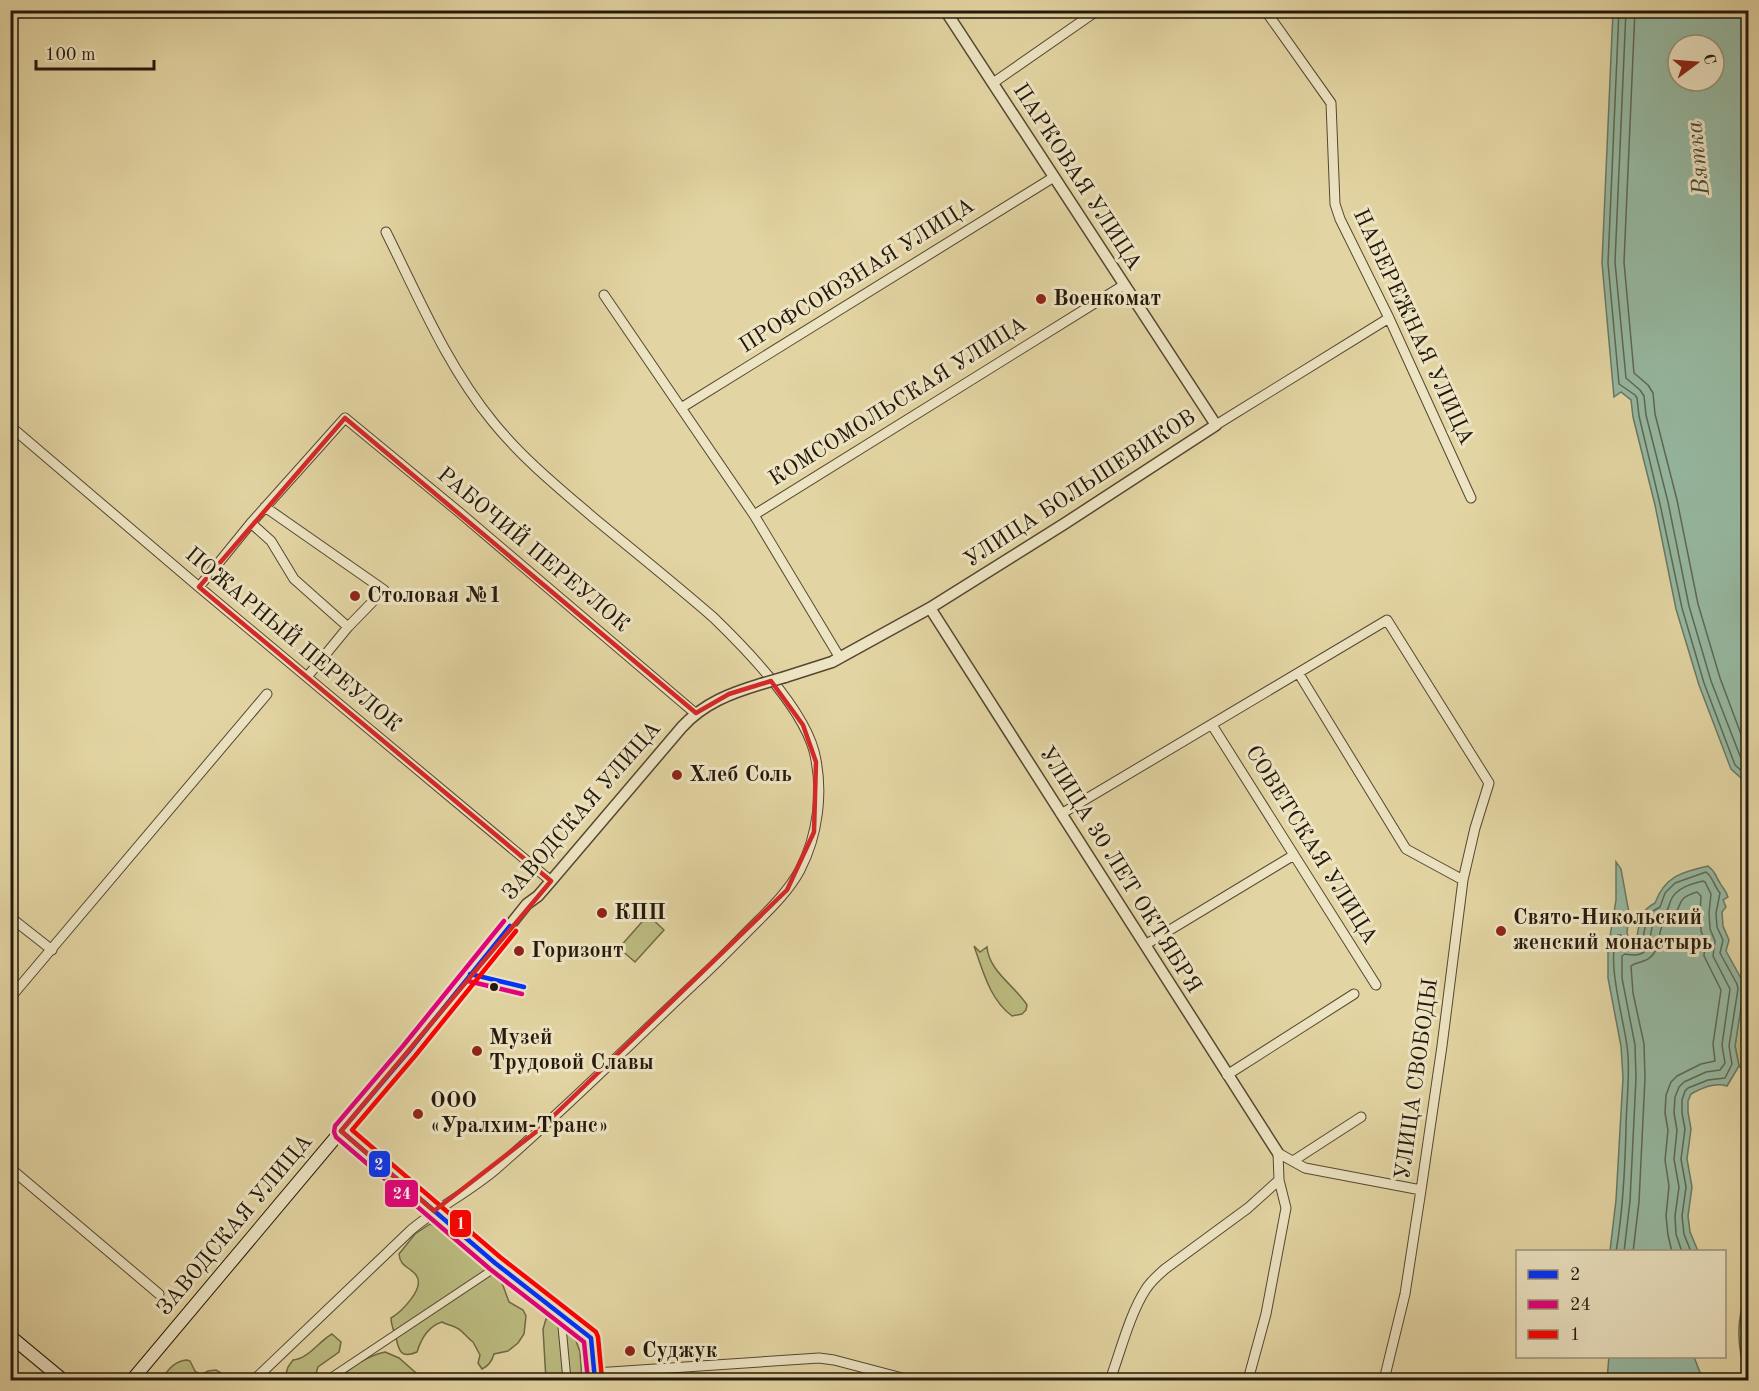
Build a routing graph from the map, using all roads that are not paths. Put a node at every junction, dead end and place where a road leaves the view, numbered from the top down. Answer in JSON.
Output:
{"nodes":[{"id":1,"x":945,"y":10,"type":"edge"},
{"id":2,"x":1098,"y":10,"type":"edge"},
{"id":3,"x":1265,"y":10,"type":"edge"},
{"id":4,"x":993,"y":83,"type":"junction"},
{"id":5,"x":1054,"y":177,"type":"junction"},
{"id":6,"x":386,"y":232,"type":"dead end"},
{"id":7,"x":1124,"y":285,"type":"junction"},
{"id":8,"x":604,"y":295,"type":"dead end"},
{"id":9,"x":1389,"y":318,"type":"junction"},
{"id":10,"x":681,"y":408,"type":"junction"},
{"id":11,"x":1216,"y":425,"type":"junction"},
{"id":12,"x":10,"y":426,"type":"edge"},
{"id":13,"x":1471,"y":498,"type":"dead end"},
{"id":14,"x":266,"y":507,"type":"junction"},
{"id":15,"x":754,"y":515,"type":"junction"},
{"id":16,"x":251,"y":523,"type":"junction"},
{"id":17,"x":199,"y":587,"type":"junction"},
{"id":18,"x":930,"y":608,"type":"junction"},
{"id":19,"x":348,"y":627,"type":"junction"},
{"id":20,"x":840,"y":657,"type":"junction"},
{"id":21,"x":1299,"y":674,"type":"junction"},
{"id":22,"x":307,"y":677,"type":"junction"},
{"id":23,"x":761,"y":684,"type":"joint"},
{"id":24,"x":267,"y":694,"type":"dead end"},
{"id":25,"x":696,"y":713,"type":"junction"},
{"id":26,"x":1212,"y":725,"type":"junction"},
{"id":27,"x":1061,"y":814,"type":"junction"},
{"id":28,"x":1294,"y":855,"type":"junction"},
{"id":29,"x":1463,"y":880,"type":"junction"},
{"id":30,"x":551,"y":881,"type":"junction"},
{"id":31,"x":10,"y":917,"type":"edge"},
{"id":32,"x":1145,"y":945,"type":"junction"},
{"id":33,"x":52,"y":950,"type":"junction"},
{"id":34,"x":1376,"y":985,"type":"dead end"},
{"id":35,"x":1354,"y":994,"type":"dead end"},
{"id":36,"x":10,"y":998,"type":"edge"},
{"id":37,"x":1227,"y":1075,"type":"junction"},
{"id":38,"x":1361,"y":1117,"type":"dead end"},
{"id":39,"x":341,"y":1131,"type":"junction"},
{"id":40,"x":1278,"y":1153,"type":"junction"},
{"id":41,"x":1293,"y":1161,"type":"junction"},
{"id":42,"x":10,"y":1168,"type":"edge"},
{"id":43,"x":1279,"y":1180,"type":"junction"},
{"id":44,"x":1421,"y":1190,"type":"junction"},
{"id":45,"x":498,"y":1266,"type":"junction"},
{"id":46,"x":159,"y":1294,"type":"dead end"},
{"id":47,"x":561,"y":1316,"type":"junction"},
{"id":48,"x":10,"y":1336,"type":"edge"},
{"id":49,"x":595,"y":1377,"type":"edge"},
{"id":50,"x":63,"y":1380,"type":"edge"},
{"id":51,"x":132,"y":1380,"type":"edge"},
{"id":52,"x":255,"y":1380,"type":"edge"},
{"id":53,"x":327,"y":1380,"type":"edge"},
{"id":54,"x":567,"y":1380,"type":"edge"},
{"id":55,"x":910,"y":1380,"type":"edge"},
{"id":56,"x":1110,"y":1380,"type":"edge"},
{"id":57,"x":1248,"y":1380,"type":"edge"},
{"id":58,"x":1384,"y":1380,"type":"edge"}],
"edges":[{"from":1,"to":4,"type":"street","name":"ПАРКОВАЯ УЛИЦА"},
{"from":2,"to":4,"type":"street"},
{"from":3,"to":9,"type":"street","name":"НАБЕРЕЖНАЯ УЛИЦА"},
{"from":4,"to":5,"type":"street","name":"ПАРКОВАЯ УЛИЦА"},
{"from":5,"to":7,"type":"street","name":"ПАРКОВАЯ УЛИЦА"},
{"from":5,"to":10,"type":"street","name":"ПРОФСОЮЗНАЯ УЛИЦА"},
{"from":6,"to":52,"type":"street"},
{"from":7,"to":11,"type":"street","name":"ПАРКОВАЯ УЛИЦА"},
{"from":7,"to":15,"type":"street","name":"КОМСОМОЛЬСКАЯ УЛИЦА"},
{"from":8,"to":10,"type":"street"},
{"from":9,"to":11,"type":"street","name":"УЛИЦА БОЛЬШЕВИКОВ"},
{"from":9,"to":13,"type":"street","name":"НАБЕРЕЖНАЯ УЛИЦА"},
{"from":10,"to":15,"type":"street"},
{"from":11,"to":18,"type":"street","name":"УЛИЦА БОЛЬШЕВИКОВ"},
{"from":12,"to":17,"type":"street","name":"ПОЖАРНЫЙ ПЕРЕУЛОК"},
{"from":14,"to":16,"type":"street"},
{"from":14,"to":19,"type":"street"},
{"from":14,"to":25,"type":"street","name":"РАБОЧИЙ ПЕРЕУЛОК"},
{"from":15,"to":20,"type":"street"},
{"from":16,"to":17,"type":"street"},
{"from":16,"to":19,"type":"street"},
{"from":17,"to":22,"type":"street","name":"ПОЖАРНЫЙ ПЕРЕУЛОК"},
{"from":18,"to":20,"type":"street","name":"УЛИЦА БОЛЬШЕВИКОВ"},
{"from":18,"to":27,"type":"street","name":"УЛИЦА 30 ЛЕТ ОКТЯБРЯ"},
{"from":19,"to":22,"type":"street"},
{"from":20,"to":23,"type":"street","name":"УЛИЦА БОЛЬШЕВИКОВ","bridge":true},
{"from":21,"to":26,"type":"street"},
{"from":21,"to":29,"type":"street"},
{"from":21,"to":29,"type":"street","name":"УЛИЦА СВОБОДЫ"},
{"from":22,"to":30,"type":"street","name":"ПОЖАРНЫЙ ПЕРЕУЛОК"},
{"from":23,"to":25,"type":"street","name":"ЗАВОДСКАЯ УЛИЦА"},
{"from":24,"to":33,"type":"street"},
{"from":25,"to":30,"type":"street","name":"ЗАВОДСКАЯ УЛИЦА"},
{"from":26,"to":27,"type":"street"},
{"from":26,"to":28,"type":"street","name":"СОВЕТСКАЯ УЛИЦА"},
{"from":27,"to":32,"type":"street","name":"УЛИЦА 30 ЛЕТ ОКТЯБРЯ"},
{"from":28,"to":32,"type":"street"},
{"from":28,"to":34,"type":"street","name":"СОВЕТСКАЯ УЛИЦА"},
{"from":29,"to":44,"type":"street","name":"УЛИЦА СВОБОДЫ"},
{"from":30,"to":39,"type":"street","name":"ЗАВОДСКАЯ УЛИЦА"},
{"from":31,"to":33,"type":"street"},
{"from":32,"to":37,"type":"street","name":"УЛИЦА 30 ЛЕТ ОКТЯБРЯ"},
{"from":33,"to":36,"type":"street"},
{"from":35,"to":37,"type":"street"},
{"from":37,"to":40,"type":"street","name":"УЛИЦА 30 ЛЕТ ОКТЯБРЯ"},
{"from":38,"to":41,"type":"street"},
{"from":39,"to":45,"type":"main road","bridge":true},
{"from":39,"to":51,"type":"main road","name":"ЗАВОДСКАЯ УЛИЦА"},
{"from":40,"to":41,"type":"street"},
{"from":40,"to":43,"type":"street"},
{"from":41,"to":44,"type":"street"},
{"from":42,"to":46,"type":"street"},
{"from":43,"to":56,"type":"street"},
{"from":43,"to":57,"type":"street"},
{"from":44,"to":58,"type":"street","name":"УЛИЦА СВОБОДЫ"},
{"from":45,"to":47,"type":"main road"},
{"from":45,"to":53,"type":"street"},
{"from":47,"to":49,"type":"main road"},
{"from":47,"to":54,"type":"street"},
{"from":48,"to":50,"type":"main road"},
{"from":49,"to":55,"type":"street"}]}
